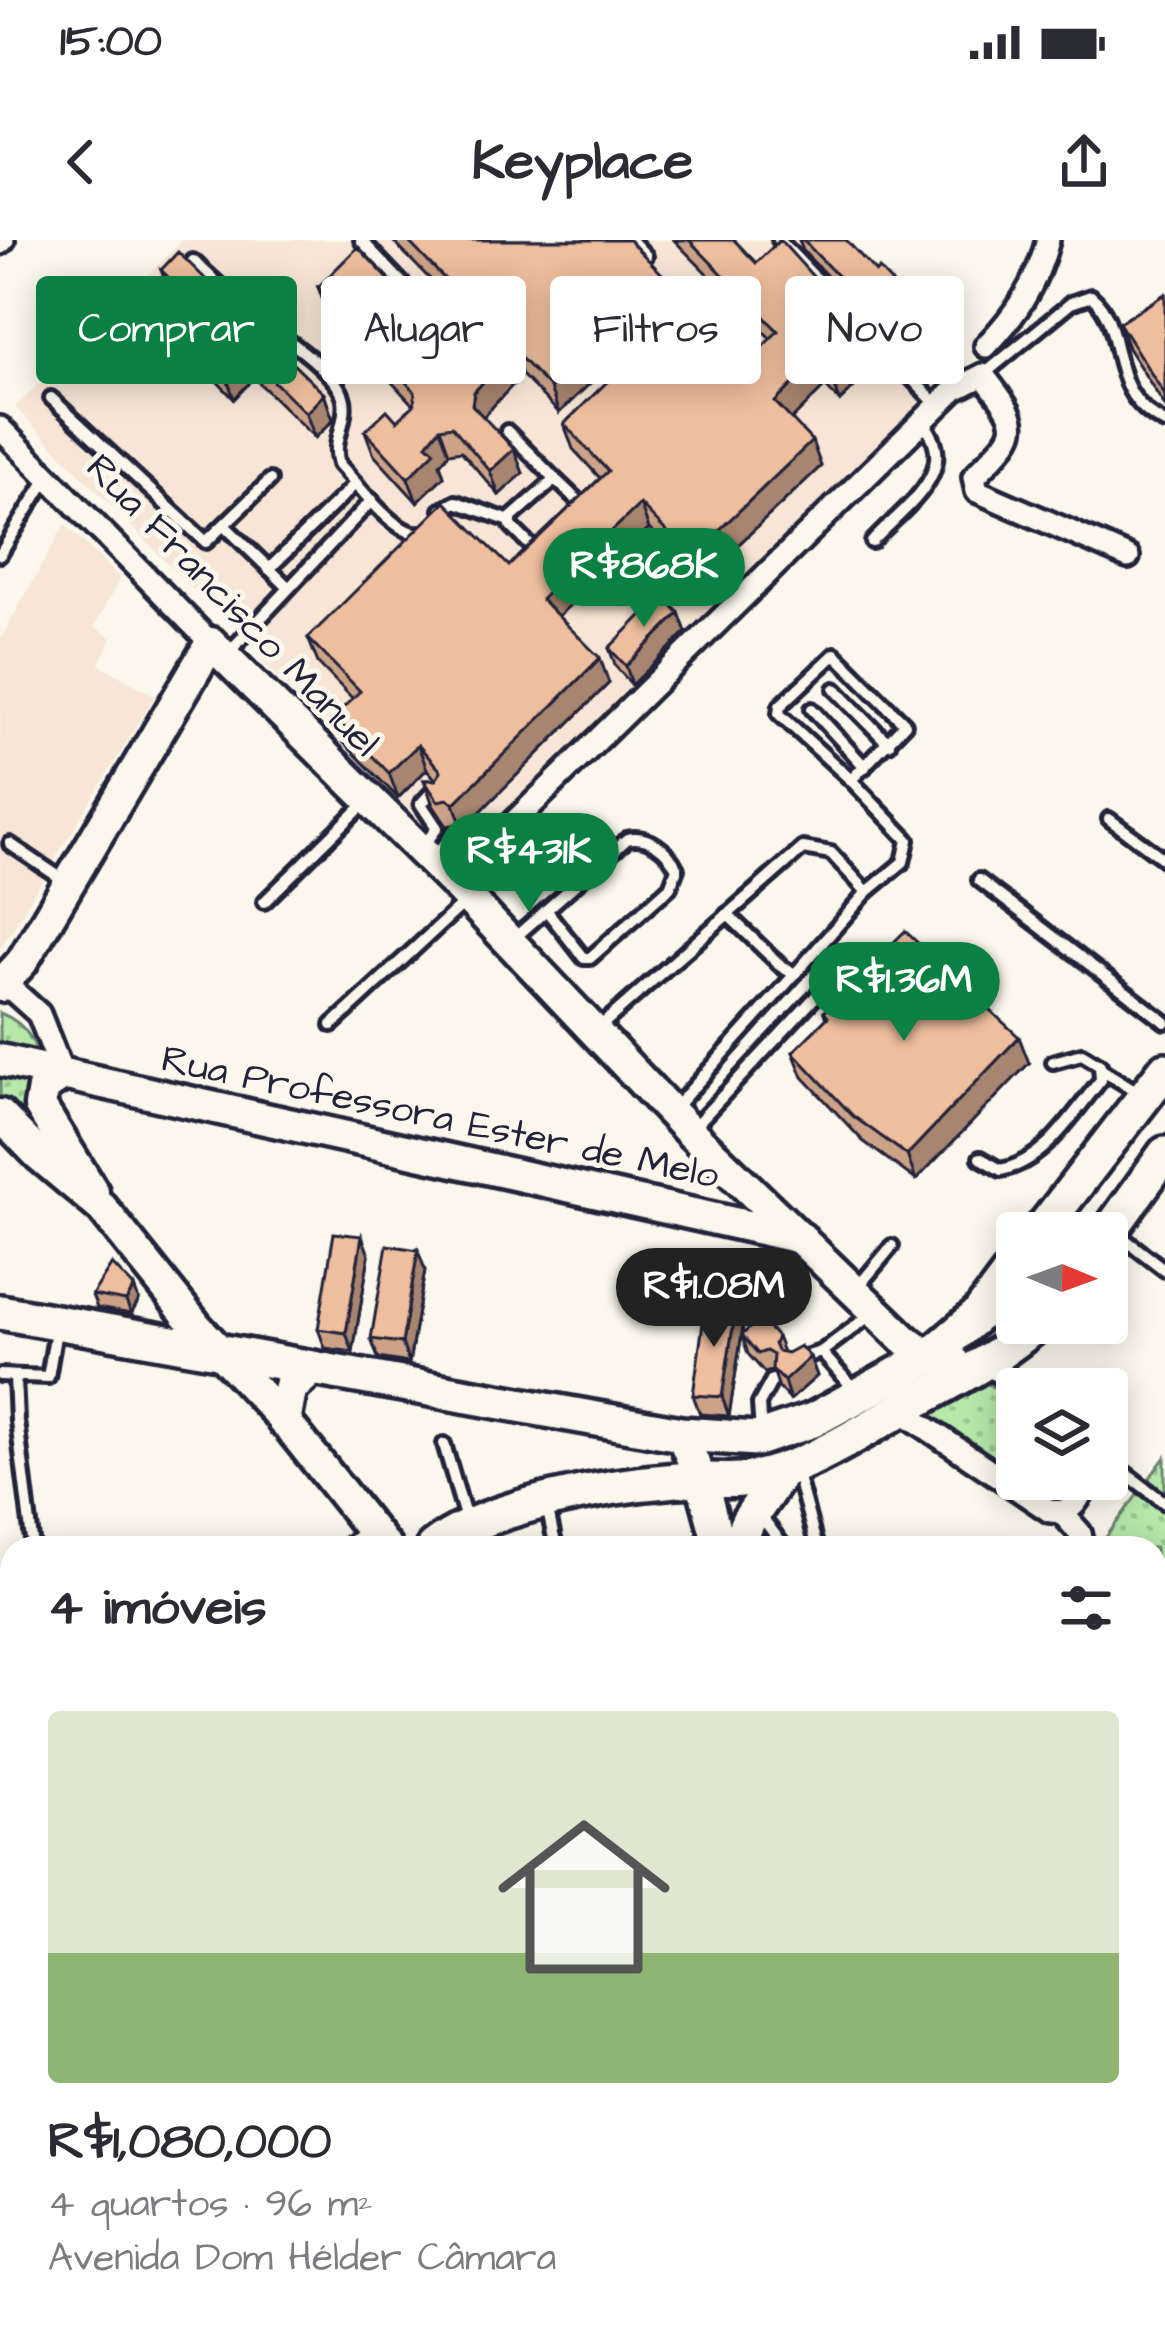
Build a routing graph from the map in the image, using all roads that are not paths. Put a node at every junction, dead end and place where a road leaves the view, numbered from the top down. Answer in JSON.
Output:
{"nodes":[{"id":1,"x":362,"y":240,"type":"edge"},
{"id":2,"x":631,"y":240,"type":"edge"},
{"id":3,"x":779,"y":240,"type":"edge"},
{"id":4,"x":1048,"y":240,"type":"edge"},
{"id":5,"x":646,"y":256,"type":"edge"},
{"id":6,"x":194,"y":261,"type":"edge"},
{"id":7,"x":396,"y":276,"type":"edge"},
{"id":8,"x":986,"y":346,"type":"dead end"},
{"id":9,"x":983,"y":375,"type":"junction"},
{"id":10,"x":51,"y":398,"type":"dead end"},
{"id":11,"x":938,"y":406,"type":"junction"},
{"id":12,"x":1165,"y":423,"type":"edge"},
{"id":13,"x":0,"y":428,"type":"edge"},
{"id":14,"x":507,"y":431,"type":"dead end"},
{"id":15,"x":49,"y":476,"type":"junction"},
{"id":16,"x":555,"y":479,"type":"junction"},
{"id":17,"x":270,"y":480,"type":"dead end"},
{"id":18,"x":356,"y":482,"type":"junction"},
{"id":19,"x":372,"y":500,"type":"junction"},
{"id":20,"x":510,"y":521,"type":"junction"},
{"id":21,"x":226,"y":527,"type":"junction"},
{"id":22,"x":872,"y":542,"type":"dead end"},
{"id":23,"x":0,"y":555,"type":"edge"},
{"id":24,"x":1128,"y":556,"type":"dead end"},
{"id":25,"x":269,"y":568,"type":"junction"},
{"id":26,"x":288,"y":587,"type":"junction"},
{"id":27,"x":218,"y":649,"type":"junction"},
{"id":28,"x":835,"y":688,"type":"dead end"},
{"id":29,"x":812,"y":709,"type":"dead end"},
{"id":30,"x":889,"y":744,"type":"junction"},
{"id":31,"x":865,"y":766,"type":"junction"},
{"id":32,"x":851,"y":780,"type":"junction"},
{"id":33,"x":440,"y":797,"type":"edge"},
{"id":34,"x":368,"y":800,"type":"junction"},
{"id":35,"x":1108,"y":819,"type":"dead end"},
{"id":36,"x":454,"y":833,"type":"dead end"},
{"id":37,"x":10,"y":844,"type":"dead end"},
{"id":38,"x":1165,"y":860,"type":"edge"},
{"id":39,"x":443,"y":873,"type":"junction"},
{"id":40,"x":979,"y":880,"type":"dead end"},
{"id":41,"x":68,"y":883,"type":"junction"},
{"id":42,"x":868,"y":892,"type":"junction"},
{"id":43,"x":264,"y":902,"type":"dead end"},
{"id":44,"x":547,"y":911,"type":"junction"},
{"id":45,"x":727,"y":914,"type":"junction"},
{"id":46,"x":510,"y":942,"type":"junction"},
{"id":47,"x":847,"y":963,"type":"dead end"},
{"id":48,"x":795,"y":974,"type":"junction"},
{"id":49,"x":2,"y":982,"type":"edge"},
{"id":50,"x":1165,"y":1022,"type":"edge"},
{"id":51,"x":332,"y":1025,"type":"dead end"},
{"id":52,"x":594,"y":1031,"type":"junction"},
{"id":53,"x":0,"y":1060,"type":"edge"},
{"id":54,"x":1053,"y":1063,"type":"dead end"},
{"id":55,"x":1102,"y":1070,"type":"junction"},
{"id":56,"x":63,"y":1075,"type":"junction"},
{"id":57,"x":1154,"y":1083,"type":"edge"},
{"id":58,"x":681,"y":1122,"type":"junction"},
{"id":59,"x":6,"y":1127,"type":"edge"},
{"id":60,"x":1165,"y":1154,"type":"edge"},
{"id":61,"x":980,"y":1158,"type":"dead end"},
{"id":62,"x":102,"y":1208,"type":"junction"},
{"id":63,"x":1056,"y":1212,"type":"edge"},
{"id":64,"x":1123,"y":1212,"type":"edge"},
{"id":65,"x":801,"y":1238,"type":"junction"},
{"id":66,"x":1128,"y":1245,"type":"edge"},
{"id":67,"x":892,"y":1246,"type":"dead end"},
{"id":68,"x":1165,"y":1270,"type":"edge"},
{"id":69,"x":996,"y":1291,"type":"edge"},
{"id":70,"x":865,"y":1301,"type":"junction"},
{"id":71,"x":0,"y":1312,"type":"edge"},
{"id":72,"x":58,"y":1322,"type":"junction"},
{"id":73,"x":1011,"y":1344,"type":"edge"},
{"id":74,"x":219,"y":1349,"type":"junction"},
{"id":75,"x":821,"y":1352,"type":"junction"},
{"id":76,"x":929,"y":1357,"type":"junction"},
{"id":77,"x":987,"y":1362,"type":"junction"},
{"id":78,"x":791,"y":1363,"type":"edge"},
{"id":79,"x":312,"y":1368,"type":"junction"},
{"id":80,"x":996,"y":1369,"type":"edge"},
{"id":81,"x":0,"y":1375,"type":"edge"},
{"id":82,"x":15,"y":1377,"type":"junction"},
{"id":83,"x":772,"y":1380,"type":"edge"},
{"id":84,"x":860,"y":1396,"type":"junction"},
{"id":85,"x":900,"y":1410,"type":"junction"},
{"id":86,"x":284,"y":1420,"type":"junction"},
{"id":87,"x":681,"y":1434,"type":"junction"},
{"id":88,"x":761,"y":1438,"type":"junction"},
{"id":89,"x":444,"y":1444,"type":"dead end"},
{"id":90,"x":788,"y":1467,"type":"junction"},
{"id":91,"x":1128,"y":1475,"type":"edge"},
{"id":92,"x":701,"y":1479,"type":"junction"},
{"id":93,"x":1078,"y":1500,"type":"edge"},
{"id":94,"x":546,"y":1503,"type":"junction"},
{"id":95,"x":1165,"y":1503,"type":"edge"},
{"id":96,"x":755,"y":1508,"type":"junction"},
{"id":97,"x":1061,"y":1513,"type":"junction"},
{"id":98,"x":468,"y":1526,"type":"junction"},
{"id":99,"x":31,"y":1536,"type":"edge"},
{"id":100,"x":376,"y":1536,"type":"edge"},
{"id":101,"x":447,"y":1536,"type":"edge"},
{"id":102,"x":553,"y":1536,"type":"edge"},
{"id":103,"x":717,"y":1536,"type":"edge"},
{"id":104,"x":742,"y":1536,"type":"edge"},
{"id":105,"x":776,"y":1536,"type":"edge"},
{"id":106,"x":813,"y":1536,"type":"edge"},
{"id":107,"x":1080,"y":1536,"type":"edge"}],
"edges":[{"from":1,"to":7,"type":"lane"},
{"from":2,"to":5,"type":"lane"},
{"from":3,"to":11,"type":"lane"},
{"from":4,"to":8,"type":"street"},
{"from":6,"to":18,"type":"lane"},
{"from":9,"to":11,"type":"street"},
{"from":9,"to":12,"type":"lane"},
{"from":9,"to":24,"type":"street"},
{"from":10,"to":21,"type":"lane"},
{"from":11,"to":22,"type":"lane"},
{"from":11,"to":39,"type":"street"},
{"from":13,"to":15,"type":"street","name":"Rua Francisco Manuel"},
{"from":14,"to":16,"type":"lane"},
{"from":15,"to":23,"type":"lane"},
{"from":15,"to":27,"type":"street","name":"Rua Francisco Manuel"},
{"from":16,"to":20,"type":"lane"},
{"from":16,"to":20,"type":"lane"},
{"from":17,"to":21,"type":"lane"},
{"from":18,"to":19,"type":"lane"},
{"from":18,"to":25,"type":"lane"},
{"from":19,"to":20,"type":"lane"},
{"from":19,"to":26,"type":"lane"},
{"from":21,"to":25,"type":"lane"},
{"from":25,"to":26,"type":"lane"},
{"from":26,"to":27,"type":"lane"},
{"from":27,"to":34,"type":"street","name":"Rua Francisco Manuel"},
{"from":27,"to":41,"type":"street"},
{"from":28,"to":30,"type":"lane"},
{"from":29,"to":31,"type":"lane"},
{"from":30,"to":31,"type":"lane"},
{"from":30,"to":32,"type":"lane"},
{"from":31,"to":32,"type":"lane"},
{"from":32,"to":42,"type":"lane"},
{"from":33,"to":39,"type":"lane"},
{"from":34,"to":39,"type":"street","name":"Rua Francisco Manuel"},
{"from":34,"to":43,"type":"lane"},
{"from":35,"to":38,"type":"lane"},
{"from":36,"to":39,"type":"lane"},
{"from":37,"to":41,"type":"lane"},
{"from":39,"to":46,"type":"street","name":"Rua Francisco Manuel"},
{"from":39,"to":51,"type":"lane"},
{"from":40,"to":50,"type":"lane"},
{"from":41,"to":49,"type":"street"},
{"from":42,"to":45,"type":"lane"},
{"from":42,"to":48,"type":"lane"},
{"from":44,"to":44,"type":"lane"},
{"from":44,"to":46,"type":"lane"},
{"from":45,"to":48,"type":"lane"},
{"from":45,"to":52,"type":"lane"},
{"from":46,"to":52,"type":"street","name":"Rua Francisco Manuel"},
{"from":47,"to":58,"type":"lane"},
{"from":48,"to":58,"type":"lane"},
{"from":49,"to":56,"type":"street"},
{"from":52,"to":58,"type":"street","name":"Rua Francisco Manuel"},
{"from":53,"to":56,"type":"street","name":"Rua Professora Ester de Melo"},
{"from":54,"to":55,"type":"lane"},
{"from":55,"to":57,"type":"lane"},
{"from":55,"to":61,"type":"lane"},
{"from":56,"to":62,"type":"street"},
{"from":56,"to":65,"type":"street","name":"Rua Professora Ester de Melo"},
{"from":57,"to":63,"type":"main road"},
{"from":58,"to":65,"type":"street","name":"Rua Francisco Manuel"},
{"from":59,"to":62,"type":"street"},
{"from":60,"to":64,"type":"main road"},
{"from":62,"to":74,"type":"street"},
{"from":65,"to":70,"type":"street","name":"Rua Francisco Manuel"},
{"from":66,"to":68,"type":"lane"},
{"from":67,"to":70,"type":"lane"},
{"from":69,"to":76,"type":"main road"},
{"from":70,"to":75,"type":"lane"},
{"from":70,"to":76,"type":"street","name":"Rua Francisco Manuel"},
{"from":71,"to":72,"type":"main road"},
{"from":72,"to":74,"type":"main road"},
{"from":72,"to":82,"type":"lane"},
{"from":73,"to":77,"type":"main road"},
{"from":74,"to":79,"type":"main road"},
{"from":74,"to":86,"type":"street"},
{"from":75,"to":78,"type":"lane"},
{"from":75,"to":84,"type":"lane"},
{"from":76,"to":77,"type":"street"},
{"from":76,"to":84,"type":"main road"},
{"from":77,"to":80,"type":"street"},
{"from":77,"to":85,"type":"main road"},
{"from":79,"to":86,"type":"main road"},
{"from":79,"to":87,"type":"main road"},
{"from":81,"to":82,"type":"lane"},
{"from":82,"to":99,"type":"lane"},
{"from":83,"to":88,"type":"lane"},
{"from":84,"to":88,"type":"main road"},
{"from":85,"to":90,"type":"main road"},
{"from":85,"to":97,"type":"street"},
{"from":86,"to":100,"type":"street"},
{"from":87,"to":88,"type":"main road"},
{"from":87,"to":92,"type":"street"},
{"from":89,"to":98,"type":"lane"},
{"from":90,"to":92,"type":"main road"},
{"from":90,"to":96,"type":"main road"},
{"from":90,"to":106,"type":"lane"},
{"from":91,"to":95,"type":"lane"},
{"from":92,"to":94,"type":"main road"},
{"from":92,"to":103,"type":"street"},
{"from":93,"to":97,"type":"street"},
{"from":94,"to":98,"type":"main road"},
{"from":94,"to":102,"type":"lane"},
{"from":96,"to":104,"type":"main road"},
{"from":96,"to":105,"type":"lane"},
{"from":97,"to":107,"type":"street"},
{"from":98,"to":101,"type":"main road"}]}
